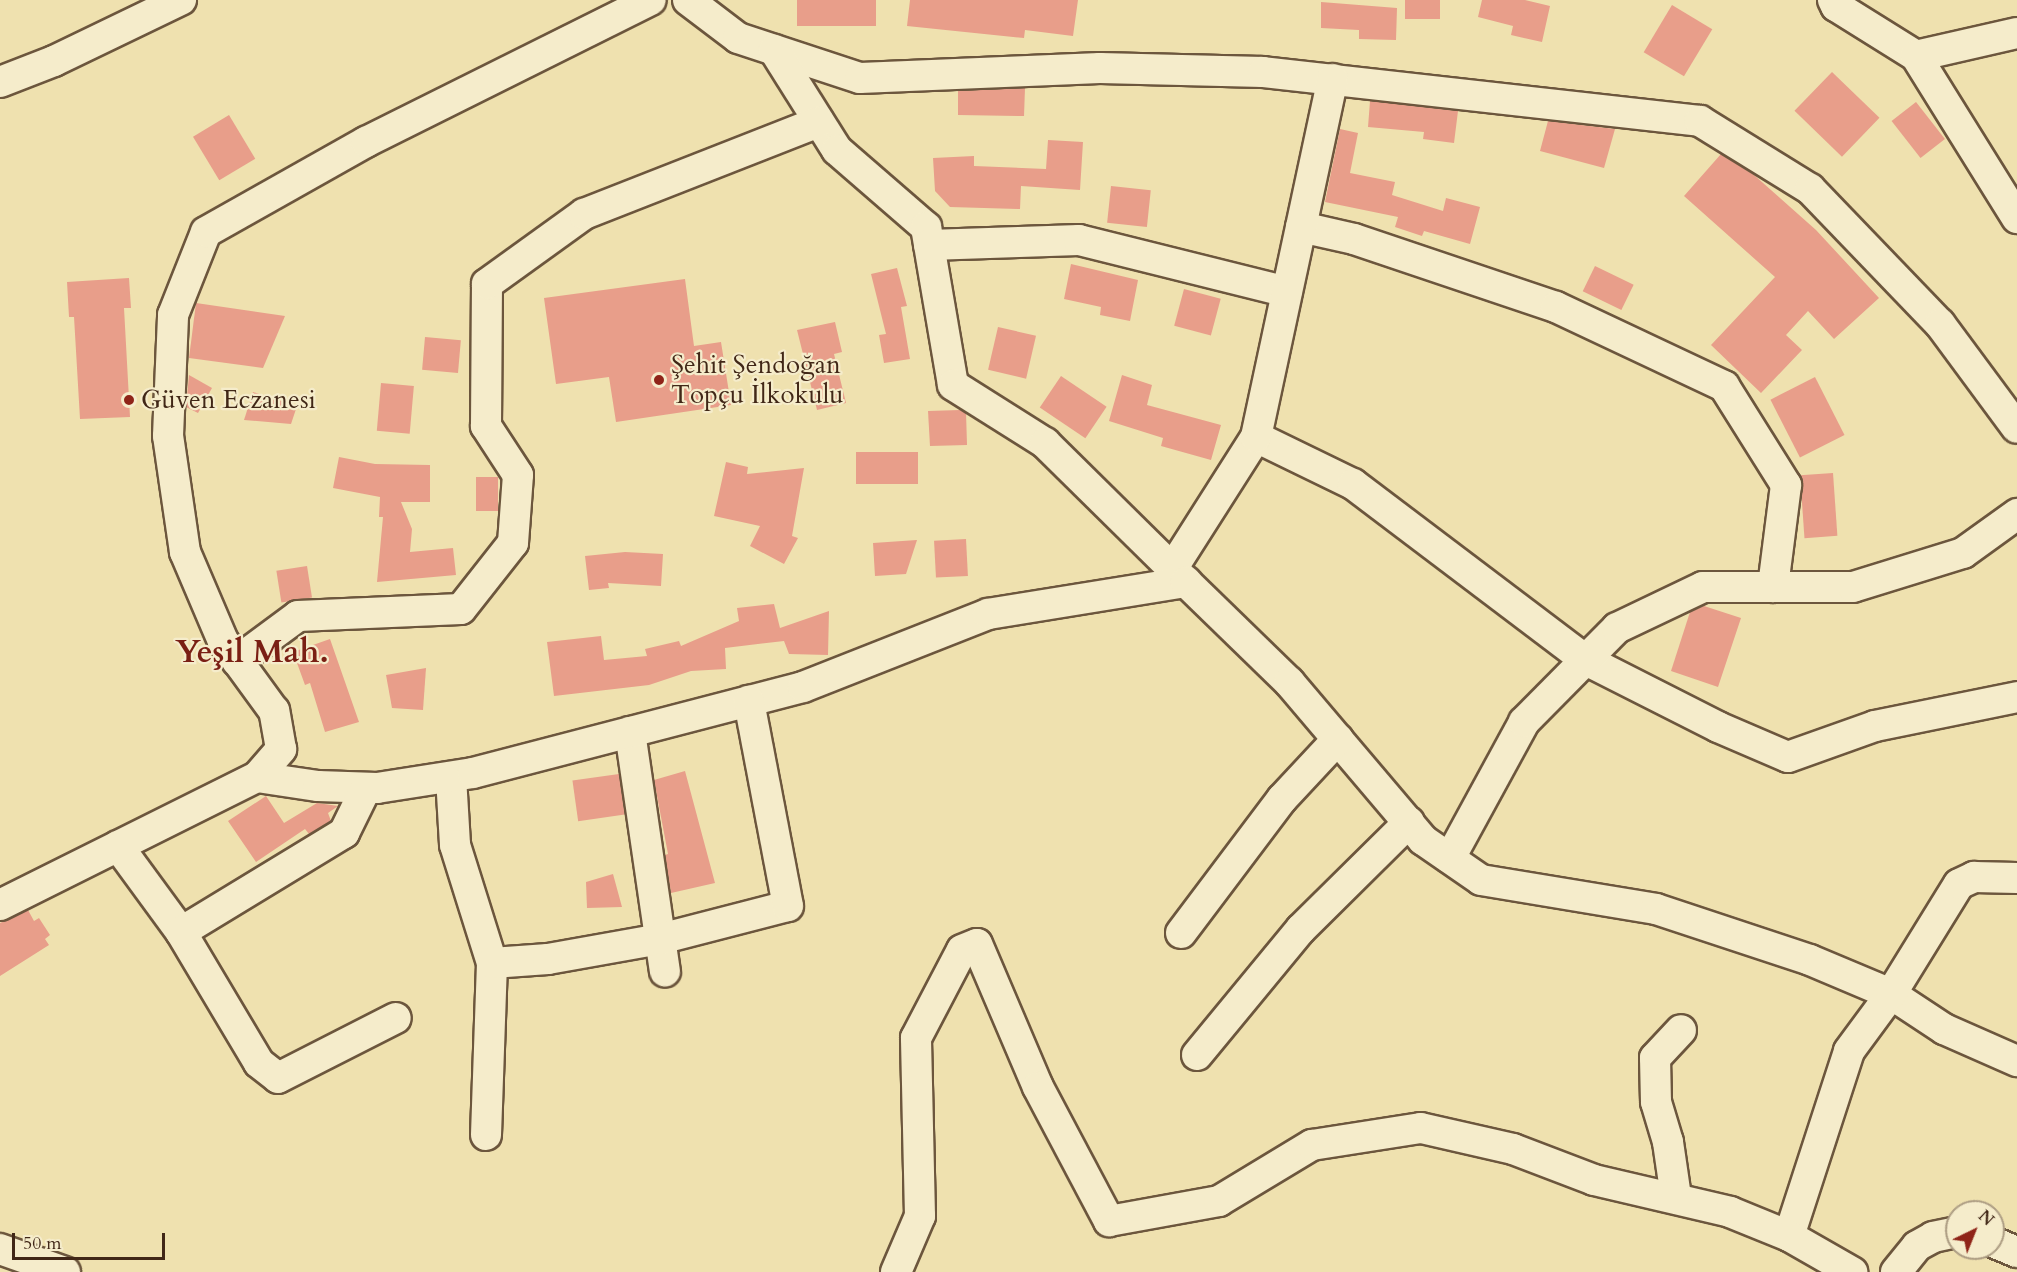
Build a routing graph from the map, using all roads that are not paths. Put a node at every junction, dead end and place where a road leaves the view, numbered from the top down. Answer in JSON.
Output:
{"nodes":[{"id":1,"x":181,"y":0,"type":"edge"},
{"id":2,"x":650,"y":0,"type":"edge"},
{"id":3,"x":688,"y":0,"type":"edge"},
{"id":4,"x":1833,"y":0,"type":"edge"},
{"id":5,"x":2017,"y":33,"type":"edge"},
{"id":6,"x":774,"y":50,"type":"junction"},
{"id":7,"x":1916,"y":56,"type":"junction"},
{"id":8,"x":1333,"y":79,"type":"junction"},
{"id":9,"x":0,"y":82,"type":"edge"},
{"id":10,"x":819,"y":122,"type":"junction"},
{"id":11,"x":2017,"y":218,"type":"edge"},
{"id":12,"x":1301,"y":226,"type":"junction"},
{"id":13,"x":929,"y":245,"type":"junction"},
{"id":14,"x":1287,"y":292,"type":"junction"},
{"id":15,"x":2017,"y":428,"type":"edge"},
{"id":16,"x":1256,"y":437,"type":"junction"},
{"id":17,"x":2017,"y":514,"type":"edge"},
{"id":18,"x":1179,"y":576,"type":"junction"},
{"id":19,"x":1773,"y":587,"type":"junction"},
{"id":20,"x":1586,"y":660,"type":"junction"},
{"id":21,"x":237,"y":661,"type":"junction"},
{"id":22,"x":2017,"y":696,"type":"edge"},
{"id":23,"x":749,"y":701,"type":"junction"},
{"id":24,"x":630,"y":732,"type":"junction"},
{"id":25,"x":1338,"y":740,"type":"junction"},
{"id":26,"x":257,"y":777,"type":"junction"},
{"id":27,"x":451,"y":777,"type":"junction"},
{"id":28,"x":366,"y":788,"type":"junction"},
{"id":29,"x":1408,"y":822,"type":"junction"},
{"id":30,"x":118,"y":846,"type":"junction"},
{"id":31,"x":1450,"y":858,"type":"junction"},
{"id":32,"x":2017,"y":878,"type":"edge"},
{"id":33,"x":0,"y":905,"type":"edge"},
{"id":34,"x":181,"y":932,"type":"junction"},
{"id":35,"x":1180,"y":933,"type":"dead end"},
{"id":36,"x":660,"y":939,"type":"junction"},
{"id":37,"x":492,"y":963,"type":"junction"},
{"id":38,"x":665,"y":971,"type":"dead end"},
{"id":39,"x":1891,"y":994,"type":"junction"},
{"id":40,"x":396,"y":1018,"type":"dead end"},
{"id":41,"x":1681,"y":1030,"type":"dead end"},
{"id":42,"x":1197,"y":1055,"type":"dead end"},
{"id":43,"x":2017,"y":1061,"type":"edge"},
{"id":44,"x":486,"y":1135,"type":"dead end"},
{"id":45,"x":1676,"y":1197,"type":"junction"},
{"id":46,"x":1945,"y":1234,"type":"edge"},
{"id":47,"x":1789,"y":1236,"type":"junction"},
{"id":48,"x":0,"y":1249,"type":"edge"},
{"id":49,"x":65,"y":1272,"type":"edge"},
{"id":50,"x":896,"y":1272,"type":"edge"},
{"id":51,"x":1852,"y":1272,"type":"edge"},
{"id":52,"x":1896,"y":1272,"type":"edge"}],
"edges":[{"from":1,"to":9,"type":"street"},
{"from":2,"to":21,"type":"street"},
{"from":3,"to":6,"type":"street"},
{"from":4,"to":7,"type":"street"},
{"from":5,"to":7,"type":"street"},
{"from":6,"to":8,"type":"street"},
{"from":6,"to":10,"type":"street"},
{"from":7,"to":11,"type":"street"},
{"from":8,"to":12,"type":"street"},
{"from":8,"to":15,"type":"street"},
{"from":10,"to":13,"type":"street"},
{"from":10,"to":21,"type":"street"},
{"from":12,"to":14,"type":"street"},
{"from":12,"to":19,"type":"street"},
{"from":13,"to":14,"type":"street"},
{"from":13,"to":18,"type":"street"},
{"from":14,"to":16,"type":"street"},
{"from":16,"to":18,"type":"street"},
{"from":16,"to":20,"type":"street"},
{"from":17,"to":19,"type":"street"},
{"from":18,"to":23,"type":"street"},
{"from":18,"to":25,"type":"street"},
{"from":19,"to":20,"type":"street"},
{"from":20,"to":22,"type":"street"},
{"from":20,"to":31,"type":"street"},
{"from":21,"to":26,"type":"street"},
{"from":23,"to":24,"type":"street"},
{"from":23,"to":36,"type":"street"},
{"from":24,"to":27,"type":"street"},
{"from":24,"to":36,"type":"street"},
{"from":25,"to":29,"type":"street"},
{"from":25,"to":35,"type":"street"},
{"from":26,"to":28,"type":"street"},
{"from":26,"to":30,"type":"street"},
{"from":27,"to":28,"type":"street"},
{"from":27,"to":37,"type":"street"},
{"from":28,"to":34,"type":"street"},
{"from":29,"to":31,"type":"street"},
{"from":29,"to":42,"type":"street"},
{"from":30,"to":33,"type":"street"},
{"from":30,"to":34,"type":"street"},
{"from":31,"to":39,"type":"street"},
{"from":32,"to":39,"type":"street"},
{"from":34,"to":40,"type":"street"},
{"from":36,"to":37,"type":"street"},
{"from":36,"to":38,"type":"street"},
{"from":37,"to":44,"type":"street"},
{"from":39,"to":43,"type":"street"},
{"from":39,"to":47,"type":"street"},
{"from":41,"to":45,"type":"street"},
{"from":45,"to":47,"type":"street"},
{"from":45,"to":50,"type":"street"},
{"from":46,"to":52,"type":"street"},
{"from":47,"to":51,"type":"street"},
{"from":48,"to":49,"type":"street"}]}
